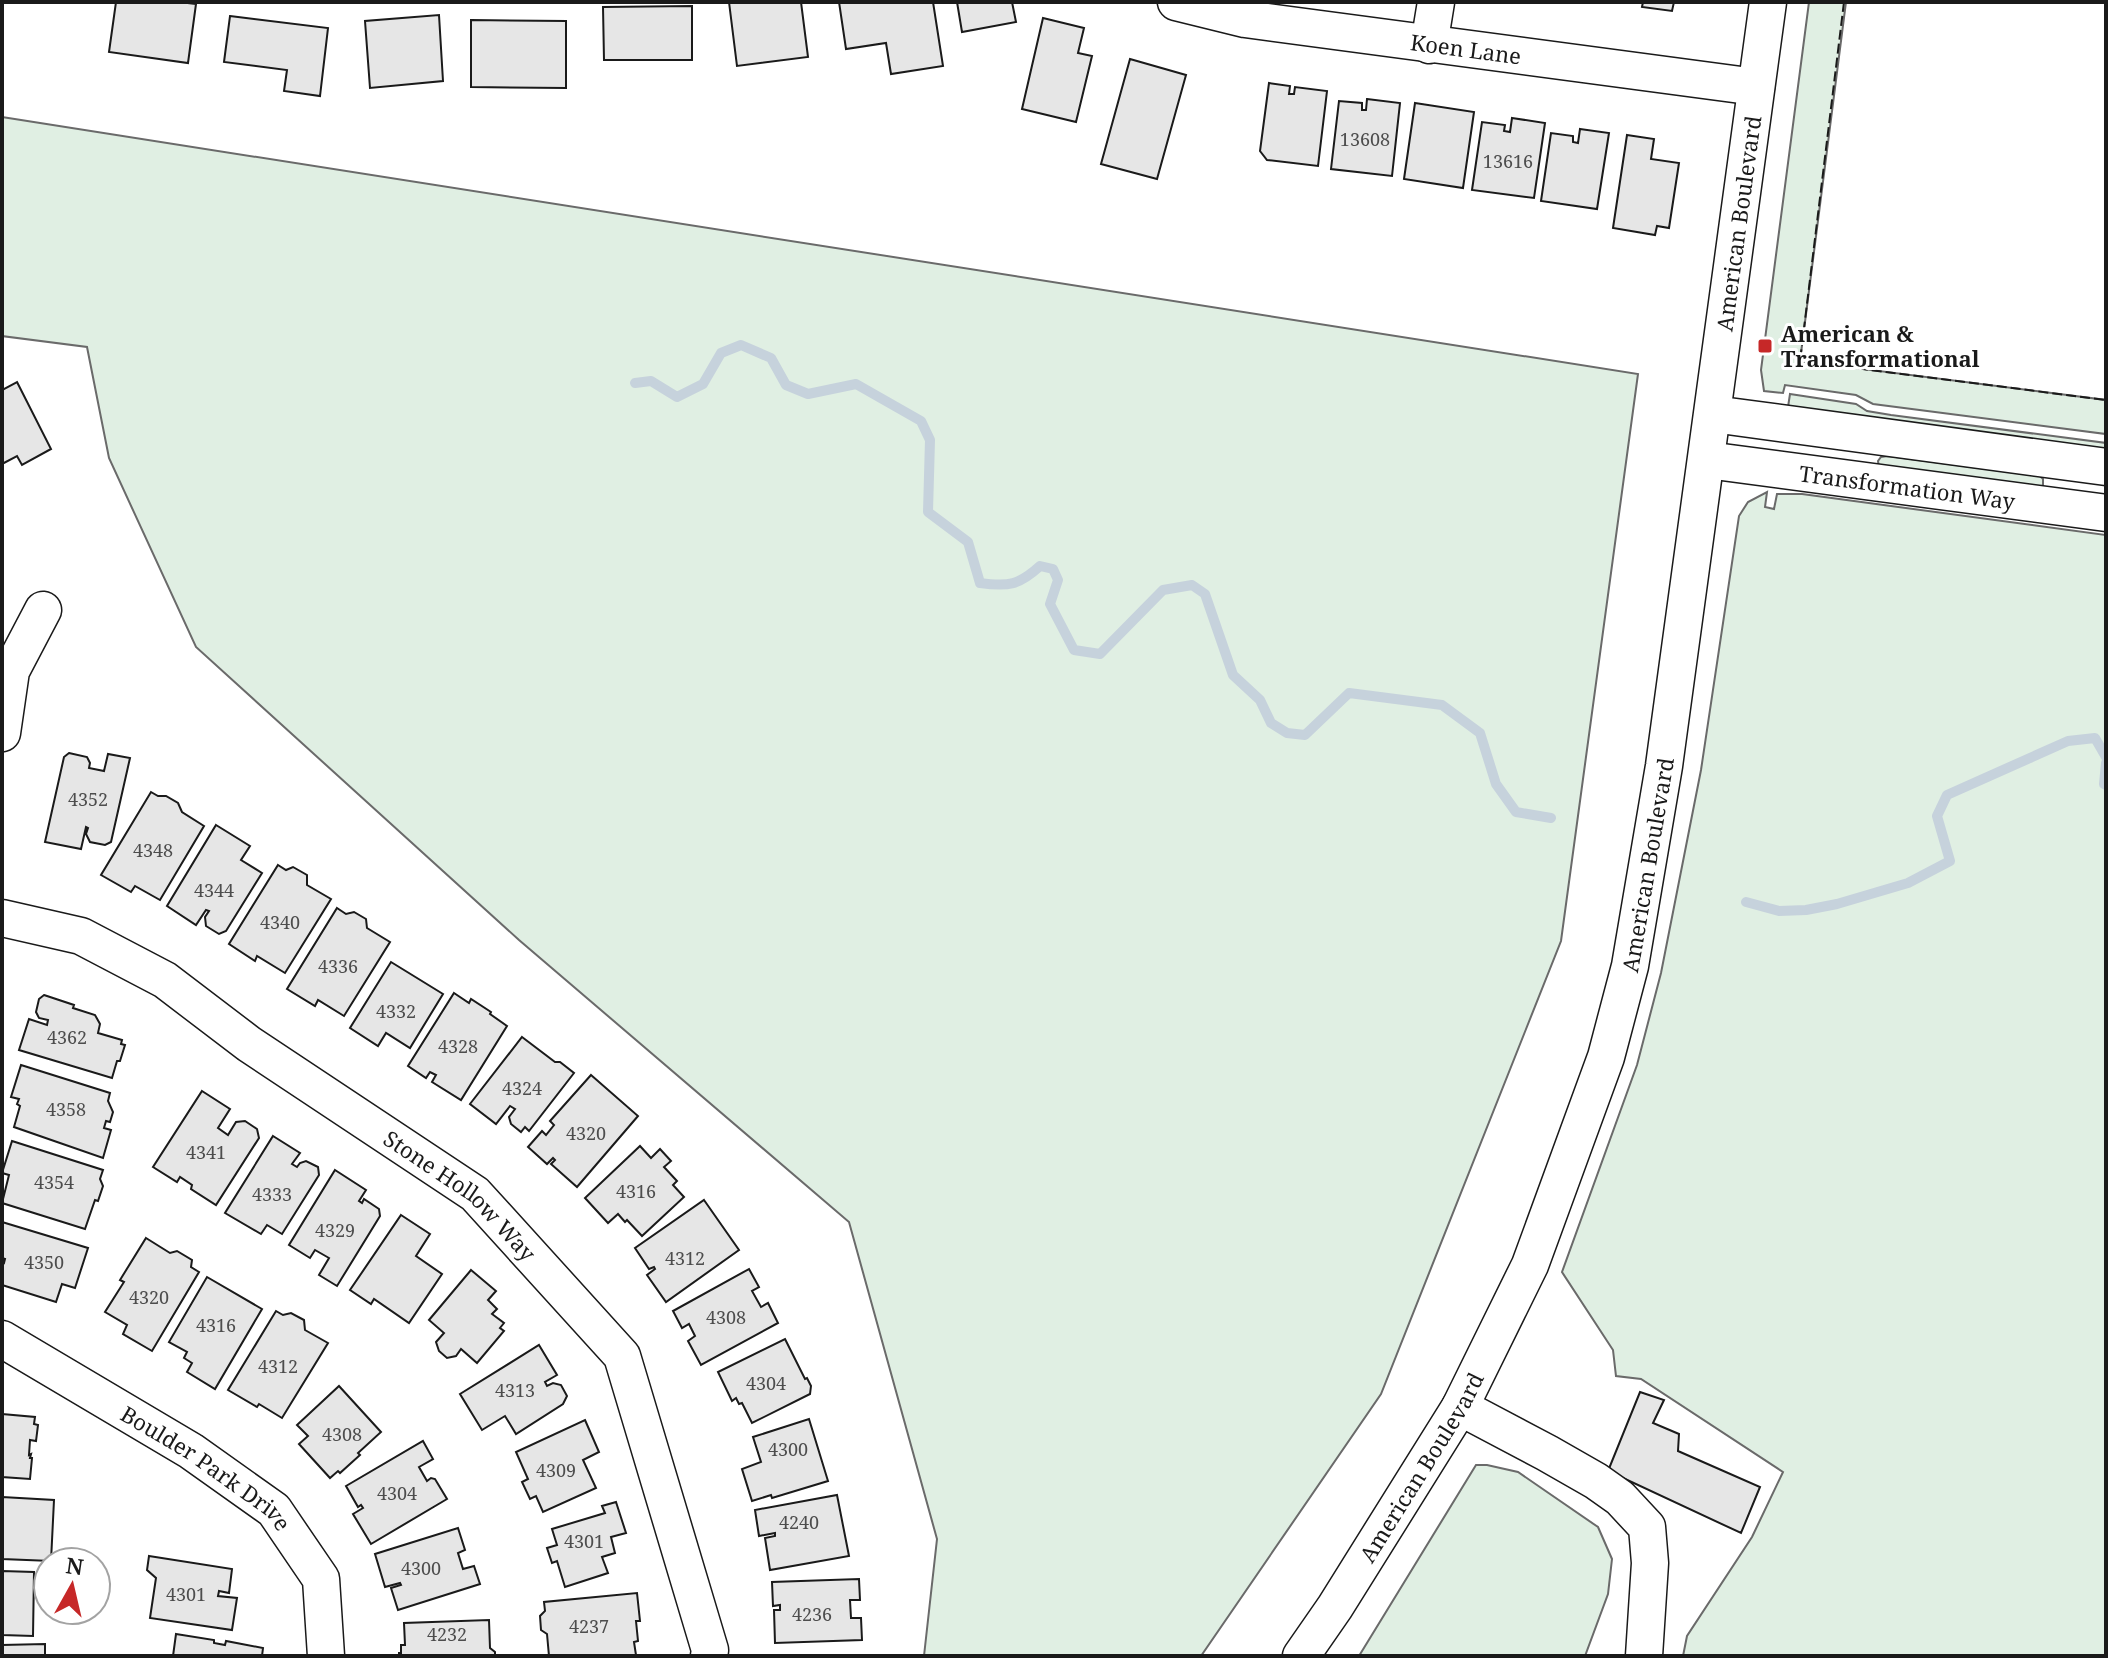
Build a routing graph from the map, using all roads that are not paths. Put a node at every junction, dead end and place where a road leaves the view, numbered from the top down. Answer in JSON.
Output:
{"nodes":[{"id":1,"x":1176,"y":2,"type":"edge"},
{"id":2,"x":1436,"y":2,"type":"edge"},
{"id":3,"x":1768,"y":2,"type":"edge"},
{"id":4,"x":1429,"y":45,"type":"junction"},
{"id":5,"x":1756,"y":87,"type":"junction"},
{"id":6,"x":1713,"y":414,"type":"junction"},
{"id":7,"x":1707,"y":460,"type":"junction"},
{"id":8,"x":2106,"y":467,"type":"edge"},
{"id":9,"x":2106,"y":513,"type":"edge"},
{"id":10,"x":43,"y":610,"type":"dead end"},
{"id":11,"x":2,"y":733,"type":"edge"},
{"id":12,"x":2,"y":918,"type":"edge"},
{"id":13,"x":2,"y":1339,"type":"edge"},
{"id":14,"x":1460,"y":1407,"type":"junction"},
{"id":15,"x":326,"y":1656,"type":"edge"},
{"id":16,"x":709,"y":1656,"type":"edge"},
{"id":17,"x":1301,"y":1656,"type":"edge"},
{"id":18,"x":1644,"y":1656,"type":"edge"}],
"edges":[{"from":1,"to":4,"type":"street","name":"Koen Lane"},
{"from":2,"to":4,"type":"street"},
{"from":3,"to":5,"type":"street","name":"American Boulevard"},
{"from":4,"to":5,"type":"street","name":"Koen Lane"},
{"from":5,"to":6,"type":"street","name":"American Boulevard"},
{"from":6,"to":7,"type":"street","name":"American Boulevard"},
{"from":6,"to":8,"type":"street","name":"Transformation Way"},
{"from":7,"to":9,"type":"street","name":"Transformation Way"},
{"from":7,"to":14,"type":"street","name":"American Boulevard"},
{"from":10,"to":11,"type":"street"},
{"from":12,"to":16,"type":"street","name":"Stone Hollow Way"},
{"from":13,"to":15,"type":"street","name":"Boulder Park Drive"},
{"from":14,"to":17,"type":"street","name":"American Boulevard"},
{"from":14,"to":18,"type":"street"}]}
